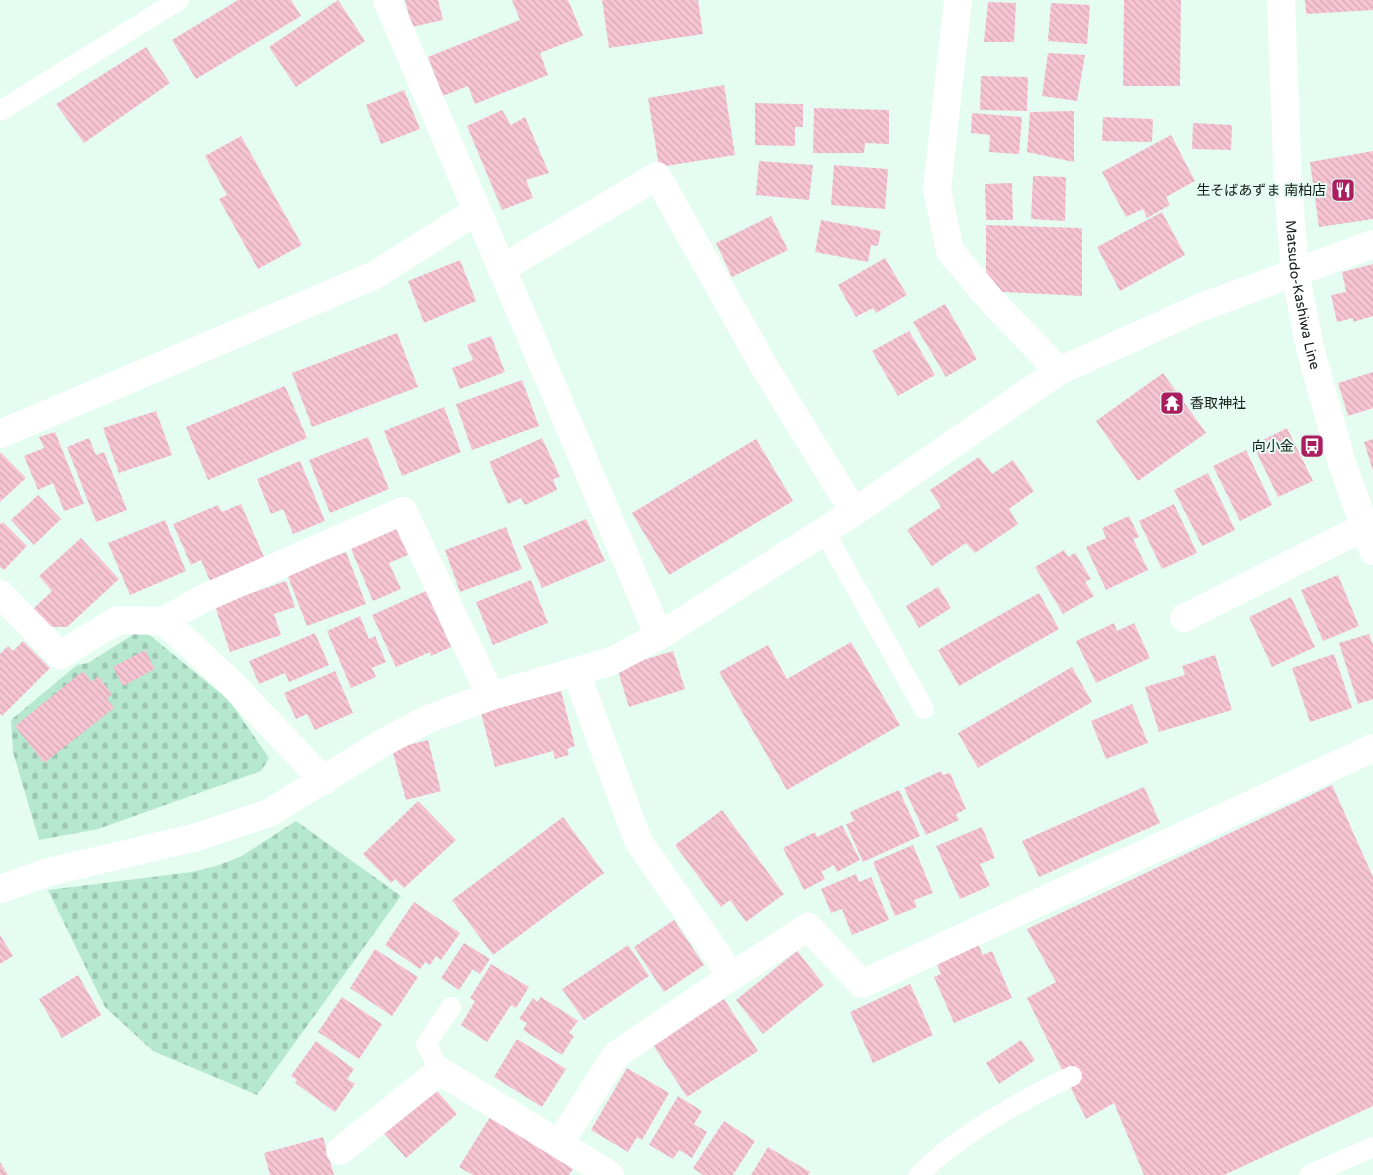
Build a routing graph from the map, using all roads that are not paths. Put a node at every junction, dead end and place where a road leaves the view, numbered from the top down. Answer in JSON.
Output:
{"nodes":[{"id":1,"x":179,"y":0,"type":"edge"},
{"id":2,"x":387,"y":0,"type":"edge"},
{"id":3,"x":958,"y":0,"type":"edge"},
{"id":4,"x":1281,"y":0,"type":"edge"},
{"id":5,"x":0,"y":111,"type":"edge"},
{"id":6,"x":476,"y":211,"type":"junction"},
{"id":7,"x":1373,"y":244,"type":"edge"},
{"id":8,"x":500,"y":269,"type":"junction"},
{"id":9,"x":1295,"y":272,"type":"junction"},
{"id":10,"x":1059,"y":371,"type":"junction"},
{"id":11,"x":0,"y":434,"type":"edge"},
{"id":12,"x":854,"y":512,"type":"junction"},
{"id":13,"x":824,"y":531,"type":"junction"},
{"id":14,"x":1369,"y":539,"type":"edge"},
{"id":15,"x":0,"y":594,"type":"edge"},
{"id":16,"x":1184,"y":618,"type":"dead end"},
{"id":17,"x":164,"y":621,"type":"junction"},
{"id":18,"x":659,"y":636,"type":"junction"},
{"id":19,"x":576,"y":672,"type":"junction"},
{"id":20,"x":491,"y":696,"type":"junction"},
{"id":21,"x":924,"y":709,"type":"dead end"},
{"id":22,"x":1373,"y":748,"type":"edge"},
{"id":23,"x":324,"y":781,"type":"junction"},
{"id":24,"x":0,"y":889,"type":"edge"},
{"id":25,"x":732,"y":976,"type":"junction"},
{"id":26,"x":451,"y":1007,"type":"dead end"},
{"id":27,"x":440,"y":1071,"type":"junction"},
{"id":28,"x":1072,"y":1076,"type":"dead end"},
{"id":29,"x":559,"y":1144,"type":"junction"},
{"id":30,"x":1373,"y":1147,"type":"edge"},
{"id":31,"x":340,"y":1151,"type":"dead end"},
{"id":32,"x":610,"y":1175,"type":"edge"},
{"id":33,"x":919,"y":1175,"type":"edge"},
{"id":34,"x":1309,"y":1175,"type":"edge"}],
"edges":[{"from":1,"to":5,"type":"lane"},
{"from":2,"to":6,"type":"street"},
{"from":3,"to":10,"type":"street"},
{"from":4,"to":9,"type":"street","name":"Matsudo-Kashiwa Line"},
{"from":6,"to":8,"type":"street"},
{"from":6,"to":11,"type":"street"},
{"from":7,"to":9,"type":"street"},
{"from":8,"to":12,"type":"street"},
{"from":8,"to":18,"type":"street"},
{"from":9,"to":10,"type":"street"},
{"from":9,"to":14,"type":"street","name":"Matsudo-Kashiwa Line"},
{"from":10,"to":12,"type":"street"},
{"from":12,"to":13,"type":"street"},
{"from":13,"to":18,"type":"street"},
{"from":13,"to":21,"type":"lane"},
{"from":14,"to":16,"type":"street"},
{"from":15,"to":17,"type":"street"},
{"from":17,"to":20,"type":"street"},
{"from":17,"to":23,"type":"street"},
{"from":18,"to":19,"type":"street"},
{"from":19,"to":20,"type":"street"},
{"from":19,"to":25,"type":"street"},
{"from":20,"to":23,"type":"street"},
{"from":22,"to":25,"type":"street"},
{"from":23,"to":24,"type":"street"},
{"from":25,"to":29,"type":"street"},
{"from":26,"to":27,"type":"lane"},
{"from":27,"to":29,"type":"street"},
{"from":27,"to":31,"type":"street"},
{"from":28,"to":33,"type":"lane"},
{"from":29,"to":32,"type":"street"},
{"from":30,"to":34,"type":"lane"}]}
